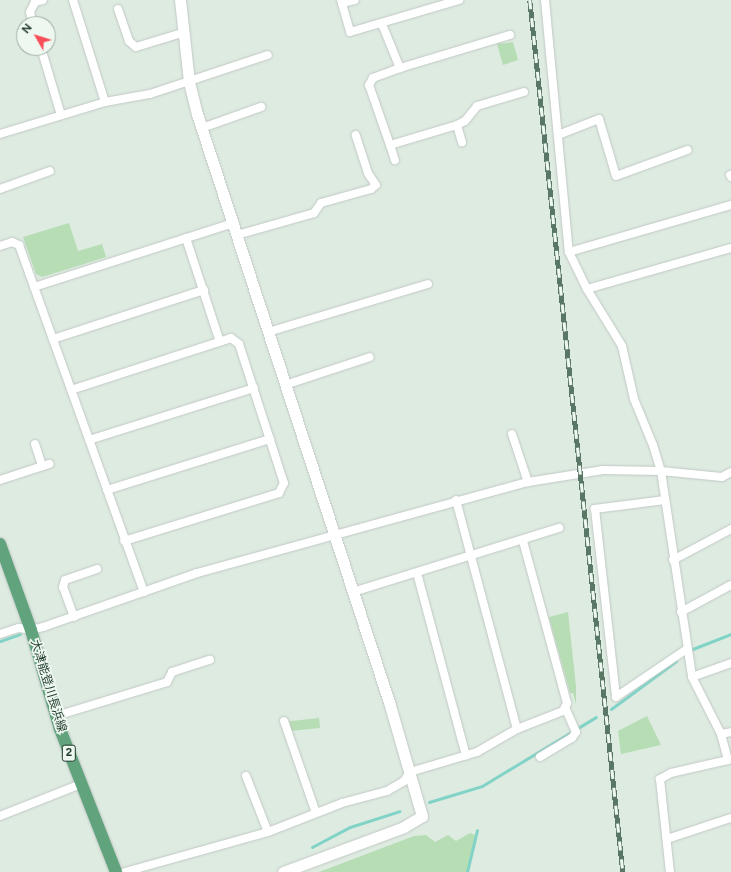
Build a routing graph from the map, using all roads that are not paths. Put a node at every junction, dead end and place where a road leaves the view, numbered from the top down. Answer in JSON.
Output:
{"nodes":[{"id":1,"x":43,"y":0,"type":"edge"},
{"id":2,"x":73,"y":0,"type":"edge"},
{"id":3,"x":180,"y":0,"type":"edge"},
{"id":4,"x":355,"y":0,"type":"edge"},
{"id":5,"x":459,"y":0,"type":"edge"},
{"id":6,"x":545,"y":0,"type":"edge"},
{"id":7,"x":342,"y":2,"type":"edge"},
{"id":8,"x":448,"y":2,"type":"edge"},
{"id":9,"x":118,"y":9,"type":"dead end"},
{"id":10,"x":31,"y":16,"type":"edge"},
{"id":11,"x":382,"y":24,"type":"junction"},
{"id":12,"x":182,"y":33,"type":"junction"},
{"id":13,"x":510,"y":35,"type":"dead end"},
{"id":14,"x":268,"y":55,"type":"dead end"},
{"id":15,"x":43,"y":56,"type":"edge"},
{"id":16,"x":400,"y":68,"type":"junction"},
{"id":17,"x":189,"y":82,"type":"junction"},
{"id":18,"x":524,"y":92,"type":"dead end"},
{"id":19,"x":105,"y":102,"type":"junction"},
{"id":20,"x":261,"y":107,"type":"dead end"},
{"id":21,"x":61,"y":115,"type":"junction"},
{"id":22,"x":457,"y":125,"type":"junction"},
{"id":23,"x":202,"y":128,"type":"junction"},
{"id":24,"x":0,"y":134,"type":"edge"},
{"id":25,"x":356,"y":135,"type":"dead end"},
{"id":26,"x":558,"y":135,"type":"junction"},
{"id":27,"x":462,"y":142,"type":"dead end"},
{"id":28,"x":390,"y":145,"type":"junction"},
{"id":29,"x":687,"y":150,"type":"dead end"},
{"id":30,"x":395,"y":160,"type":"dead end"},
{"id":31,"x":50,"y":171,"type":"dead end"},
{"id":32,"x":0,"y":189,"type":"edge"},
{"id":33,"x":731,"y":205,"type":"edge"},
{"id":34,"x":233,"y":223,"type":"junction"},
{"id":35,"x":237,"y":235,"type":"junction"},
{"id":36,"x":186,"y":238,"type":"junction"},
{"id":37,"x":0,"y":246,"type":"edge"},
{"id":38,"x":731,"y":248,"type":"edge"},
{"id":39,"x":569,"y":252,"type":"junction"},
{"id":40,"x":428,"y":284,"type":"dead end"},
{"id":41,"x":34,"y":287,"type":"junction"},
{"id":42,"x":204,"y":290,"type":"junction"},
{"id":43,"x":587,"y":290,"type":"junction"},
{"id":44,"x":268,"y":332,"type":"junction"},
{"id":45,"x":52,"y":339,"type":"junction"},
{"id":46,"x":220,"y":342,"type":"junction"},
{"id":47,"x":370,"y":357,"type":"dead end"},
{"id":48,"x":285,"y":385,"type":"junction"},
{"id":49,"x":254,"y":388,"type":"junction"},
{"id":50,"x":71,"y":390,"type":"junction"},
{"id":51,"x":512,"y":434,"type":"dead end"},
{"id":52,"x":270,"y":439,"type":"junction"},
{"id":53,"x":89,"y":440,"type":"junction"},
{"id":54,"x":35,"y":444,"type":"dead end"},
{"id":55,"x":661,"y":471,"type":"junction"},
{"id":56,"x":731,"y":472,"type":"edge"},
{"id":57,"x":0,"y":480,"type":"edge"},
{"id":58,"x":528,"y":482,"type":"junction"},
{"id":59,"x":107,"y":490,"type":"junction"},
{"id":60,"x":456,"y":500,"type":"junction"},
{"id":61,"x":665,"y":500,"type":"junction"},
{"id":62,"x":559,"y":528,"type":"dead end"},
{"id":63,"x":731,"y":529,"type":"edge"},
{"id":64,"x":334,"y":533,"type":"junction"},
{"id":65,"x":523,"y":540,"type":"junction"},
{"id":66,"x":124,"y":541,"type":"junction"},
{"id":67,"x":0,"y":544,"type":"edge"},
{"id":68,"x":471,"y":557,"type":"junction"},
{"id":69,"x":674,"y":560,"type":"junction"},
{"id":70,"x":97,"y":570,"type":"dead end"},
{"id":71,"x":417,"y":573,"type":"junction"},
{"id":72,"x":731,"y":585,"type":"edge"},
{"id":73,"x":144,"y":592,"type":"junction"},
{"id":74,"x":353,"y":592,"type":"junction"},
{"id":75,"x":681,"y":612,"type":"junction"},
{"id":76,"x":74,"y":617,"type":"junction"},
{"id":77,"x":31,"y":630,"type":"junction"},
{"id":78,"x":0,"y":634,"type":"edge"},
{"id":79,"x":687,"y":649,"type":"junction"},
{"id":80,"x":210,"y":660,"type":"dead end"},
{"id":81,"x":731,"y":663,"type":"edge"},
{"id":82,"x":692,"y":677,"type":"junction"},
{"id":83,"x":565,"y":707,"type":"junction"},
{"id":84,"x":56,"y":716,"type":"junction"},
{"id":85,"x":284,"y":721,"type":"dead end"},
{"id":86,"x":517,"y":729,"type":"junction"},
{"id":87,"x":731,"y":732,"type":"edge"},
{"id":88,"x":721,"y":734,"type":"junction"},
{"id":89,"x":466,"y":756,"type":"junction"},
{"id":90,"x":540,"y":757,"type":"dead end"},
{"id":91,"x":410,"y":772,"type":"junction"},
{"id":92,"x":246,"y":776,"type":"dead end"},
{"id":93,"x":81,"y":784,"type":"junction"},
{"id":94,"x":316,"y":813,"type":"junction"},
{"id":95,"x":0,"y":816,"type":"edge"},
{"id":96,"x":731,"y":818,"type":"edge"},
{"id":97,"x":268,"y":832,"type":"junction"},
{"id":98,"x":667,"y":839,"type":"junction"},
{"id":99,"x":116,"y":872,"type":"edge"},
{"id":100,"x":125,"y":872,"type":"edge"},
{"id":101,"x":283,"y":872,"type":"edge"},
{"id":102,"x":670,"y":872,"type":"edge"}],
"edges":[{"from":1,"to":10,"type":"street"},
{"from":2,"to":19,"type":"street"},
{"from":3,"to":12,"type":"street"},
{"from":4,"to":7,"type":"street"},
{"from":5,"to":8,"type":"street"},
{"from":6,"to":26,"type":"street"},
{"from":7,"to":11,"type":"street"},
{"from":8,"to":11,"type":"street"},
{"from":9,"to":12,"type":"street"},
{"from":11,"to":16,"type":"street"},
{"from":12,"to":17,"type":"street"},
{"from":13,"to":16,"type":"street"},
{"from":14,"to":17,"type":"street"},
{"from":15,"to":21,"type":"street"},
{"from":16,"to":28,"type":"street"},
{"from":17,"to":19,"type":"street"},
{"from":17,"to":23,"type":"street"},
{"from":18,"to":22,"type":"street"},
{"from":19,"to":21,"type":"street"},
{"from":20,"to":23,"type":"street"},
{"from":21,"to":24,"type":"street"},
{"from":22,"to":27,"type":"street"},
{"from":22,"to":28,"type":"street"},
{"from":23,"to":34,"type":"street"},
{"from":25,"to":35,"type":"street"},
{"from":26,"to":29,"type":"street"},
{"from":26,"to":39,"type":"street"},
{"from":28,"to":30,"type":"street"},
{"from":31,"to":32,"type":"street"},
{"from":33,"to":39,"type":"street"},
{"from":34,"to":35,"type":"street"},
{"from":34,"to":36,"type":"street"},
{"from":35,"to":44,"type":"street"},
{"from":36,"to":41,"type":"street"},
{"from":36,"to":42,"type":"street"},
{"from":37,"to":41,"type":"street"},
{"from":38,"to":43,"type":"street"},
{"from":39,"to":43,"type":"street"},
{"from":40,"to":44,"type":"street"},
{"from":41,"to":45,"type":"street"},
{"from":42,"to":45,"type":"street"},
{"from":42,"to":46,"type":"street"},
{"from":43,"to":55,"type":"street"},
{"from":44,"to":48,"type":"street"},
{"from":45,"to":50,"type":"street"},
{"from":46,"to":49,"type":"street"},
{"from":46,"to":50,"type":"street"},
{"from":47,"to":48,"type":"street"},
{"from":48,"to":64,"type":"street"},
{"from":49,"to":52,"type":"street"},
{"from":49,"to":53,"type":"street"},
{"from":50,"to":53,"type":"street"},
{"from":51,"to":58,"type":"street"},
{"from":52,"to":59,"type":"street"},
{"from":52,"to":66,"type":"street"},
{"from":53,"to":59,"type":"street"},
{"from":54,"to":57,"type":"street"},
{"from":55,"to":56,"type":"street"},
{"from":55,"to":58,"type":"street"},
{"from":55,"to":61,"type":"street"},
{"from":58,"to":60,"type":"street"},
{"from":59,"to":66,"type":"street"},
{"from":60,"to":64,"type":"street"},
{"from":60,"to":68,"type":"street"},
{"from":61,"to":69,"type":"street"},
{"from":61,"to":79,"type":"street"},
{"from":62,"to":65,"type":"street"},
{"from":63,"to":69,"type":"street"},
{"from":64,"to":73,"type":"street"},
{"from":64,"to":74,"type":"street"},
{"from":65,"to":68,"type":"street"},
{"from":65,"to":83,"type":"street"},
{"from":66,"to":73,"type":"street"},
{"from":67,"to":77,"type":"main road","name":"大津能登川長浜線","number":"2"},
{"from":68,"to":71,"type":"street"},
{"from":68,"to":86,"type":"street"},
{"from":69,"to":75,"type":"street"},
{"from":70,"to":76,"type":"street"},
{"from":71,"to":74,"type":"street"},
{"from":71,"to":89,"type":"street"},
{"from":72,"to":75,"type":"street"},
{"from":73,"to":76,"type":"street"},
{"from":74,"to":91,"type":"street"},
{"from":75,"to":79,"type":"street"},
{"from":76,"to":77,"type":"street"},
{"from":77,"to":78,"type":"street"},
{"from":77,"to":84,"type":"main road","name":"大津能登川長浜線","number":"2"},
{"from":79,"to":82,"type":"street"},
{"from":80,"to":84,"type":"street"},
{"from":81,"to":82,"type":"street"},
{"from":82,"to":88,"type":"street"},
{"from":83,"to":86,"type":"street"},
{"from":83,"to":90,"type":"street"},
{"from":84,"to":93,"type":"main road","name":"大津能登川長浜線","number":"2"},
{"from":85,"to":94,"type":"street"},
{"from":86,"to":89,"type":"street"},
{"from":87,"to":88,"type":"street"},
{"from":88,"to":98,"type":"street"},
{"from":89,"to":91,"type":"street"},
{"from":91,"to":94,"type":"street"},
{"from":91,"to":101,"type":"street"},
{"from":92,"to":97,"type":"street"},
{"from":93,"to":95,"type":"street"},
{"from":93,"to":99,"type":"main road","name":"大津能登川長浜線","number":"2"},
{"from":94,"to":97,"type":"street"},
{"from":96,"to":98,"type":"street"},
{"from":97,"to":100,"type":"street"},
{"from":98,"to":102,"type":"street"}]}
